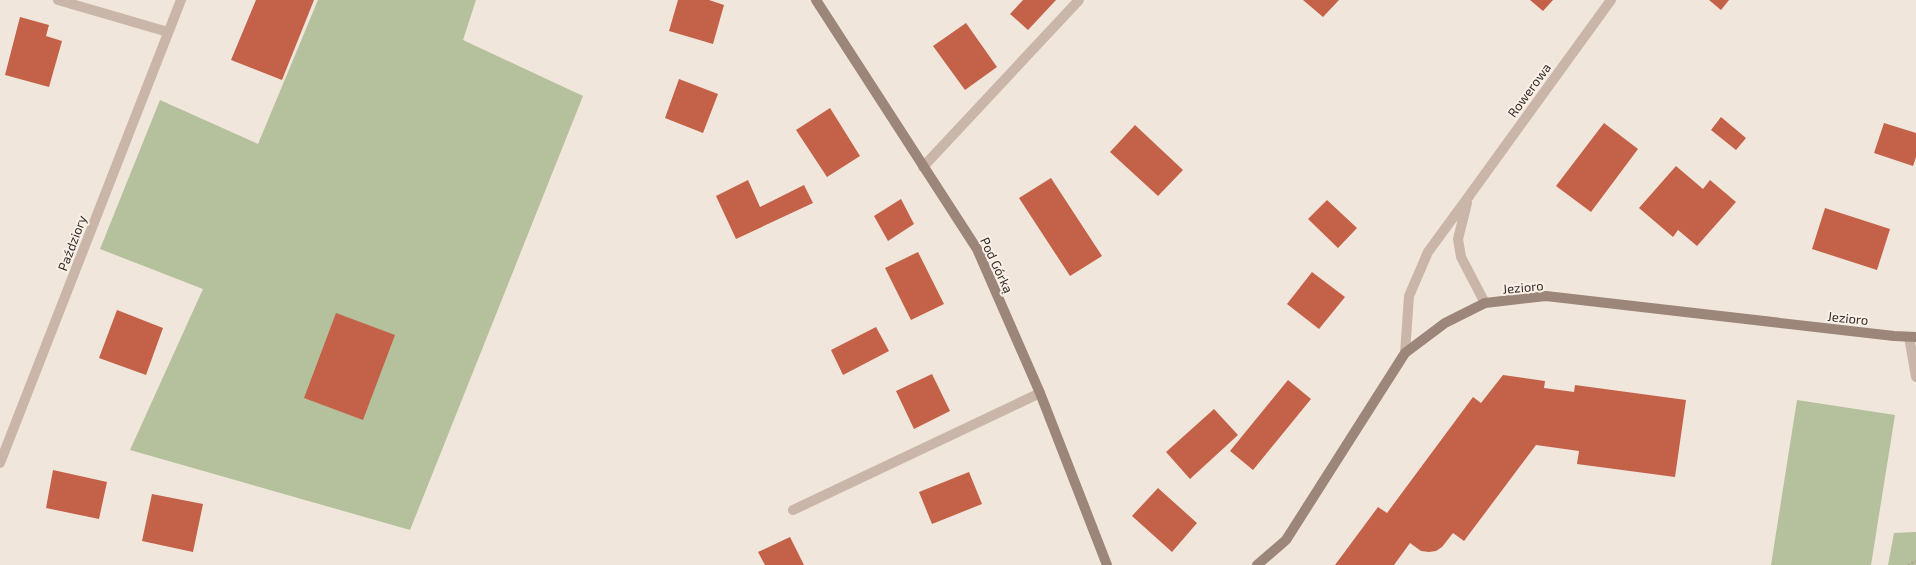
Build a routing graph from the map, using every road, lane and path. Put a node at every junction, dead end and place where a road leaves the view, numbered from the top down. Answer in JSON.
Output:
{"nodes":[{"id":1,"x":58,"y":0,"type":"edge"},
{"id":2,"x":181,"y":0,"type":"edge"},
{"id":3,"x":816,"y":0,"type":"edge"},
{"id":4,"x":1079,"y":0,"type":"edge"},
{"id":5,"x":1611,"y":0,"type":"edge"},
{"id":6,"x":168,"y":32,"type":"junction"},
{"id":7,"x":923,"y":167,"type":"junction"},
{"id":8,"x":1469,"y":196,"type":"junction"},
{"id":9,"x":1485,"y":304,"type":"junction"},
{"id":10,"x":1912,"y":337,"type":"edge"},
{"id":11,"x":1405,"y":353,"type":"junction"},
{"id":12,"x":1916,"y":377,"type":"edge"},
{"id":13,"x":1040,"y":393,"type":"junction"},
{"id":14,"x":0,"y":463,"type":"edge"},
{"id":15,"x":793,"y":510,"type":"dead end"},
{"id":16,"x":1916,"y":561,"type":"edge"},
{"id":17,"x":1107,"y":565,"type":"edge"},
{"id":18,"x":1257,"y":565,"type":"edge"},
{"id":19,"x":1908,"y":565,"type":"edge"}],
"edges":[{"from":1,"to":6,"type":"street"},
{"from":2,"to":6,"type":"street","name":"Paździory"},
{"from":3,"to":7,"type":"street","name":"Pod Górką"},
{"from":4,"to":7,"type":"street"},
{"from":5,"to":8,"type":"street","name":"Rowerowa"},
{"from":6,"to":14,"type":"street","name":"Paździory"},
{"from":7,"to":13,"type":"street","name":"Pod Górką"},
{"from":8,"to":9,"type":"street","name":"Rowerowa"},
{"from":8,"to":11,"type":"street","name":"Rowerowa"},
{"from":9,"to":10,"type":"street","name":"Jezioro"},
{"from":9,"to":11,"type":"street","name":"Jezioro"},
{"from":10,"to":12,"type":"street"},
{"from":11,"to":18,"type":"street","name":"Jezioro"},
{"from":13,"to":15,"type":"street"},
{"from":13,"to":17,"type":"street","name":"Pod Górką"},
{"from":16,"to":19,"type":"path"}]}
